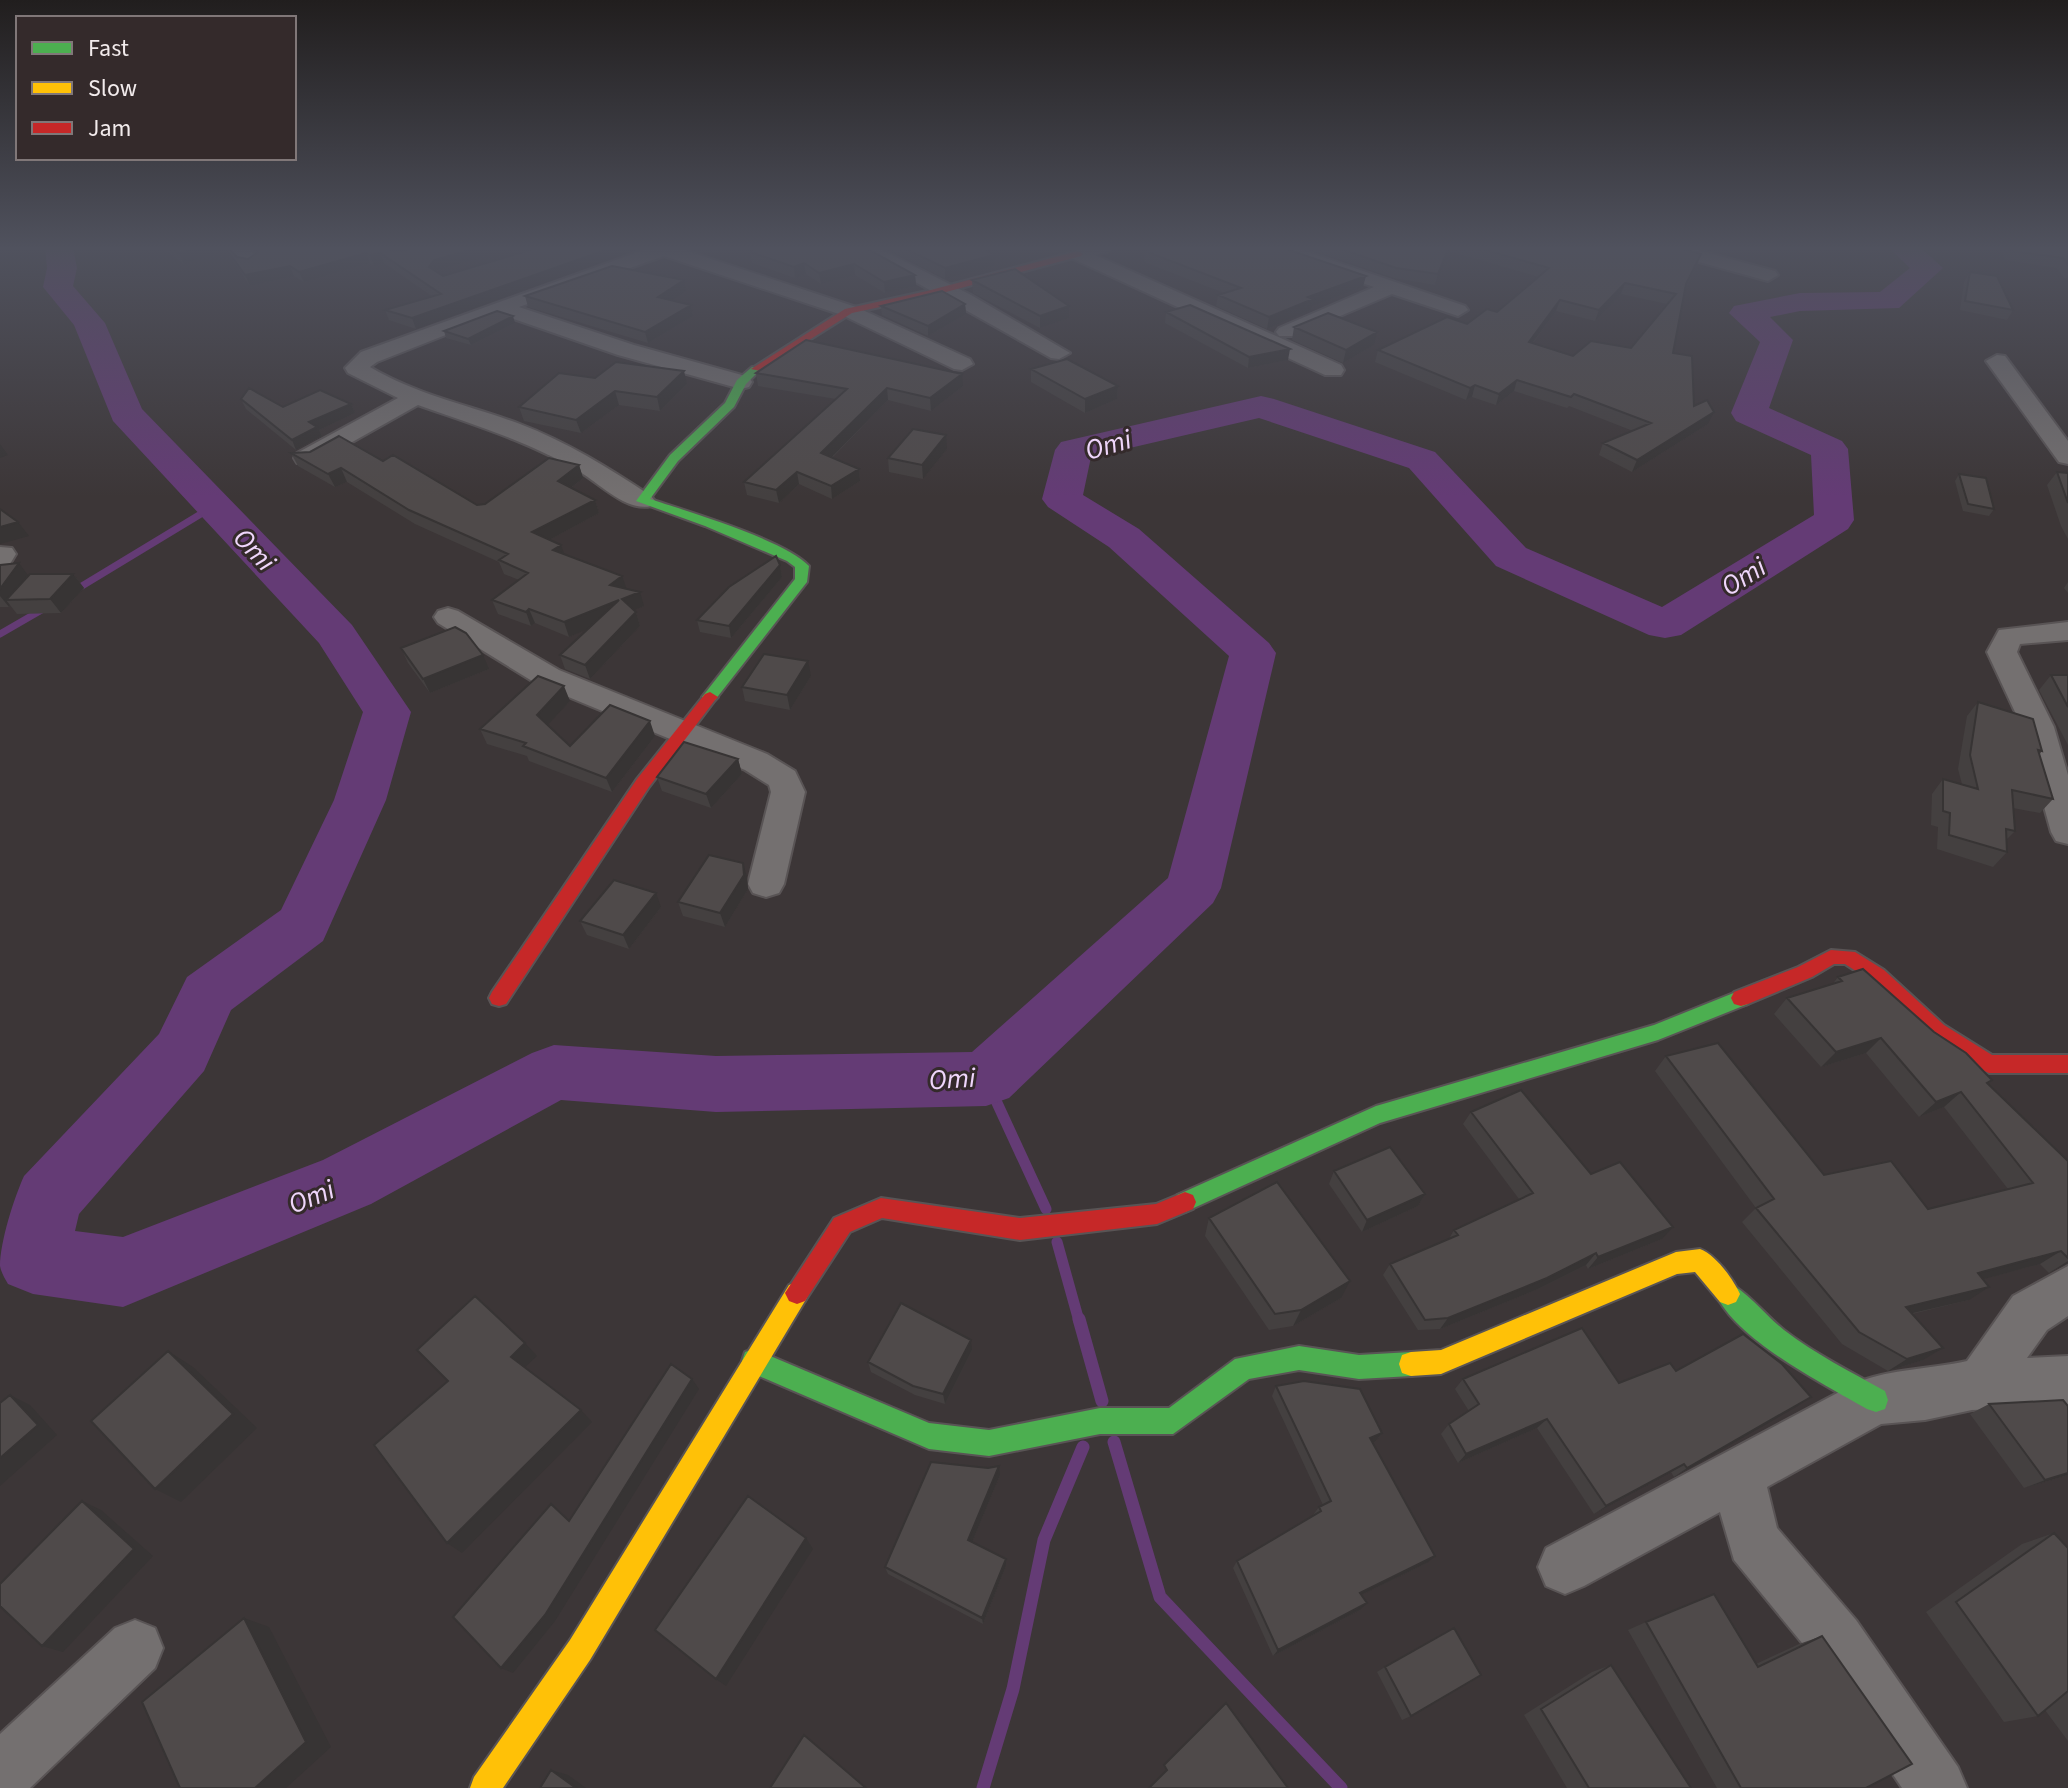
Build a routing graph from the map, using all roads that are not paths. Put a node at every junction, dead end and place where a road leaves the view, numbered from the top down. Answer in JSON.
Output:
{"nodes":[{"id":1,"x":438,"y":330,"type":"edge"},
{"id":2,"x":568,"y":330,"type":"edge"},
{"id":3,"x":817,"y":330,"type":"edge"},
{"id":4,"x":890,"y":330,"type":"edge"},
{"id":5,"x":1019,"y":330,"type":"edge"},
{"id":6,"x":1245,"y":330,"type":"edge"},
{"id":7,"x":1289,"y":330,"type":"edge"},
{"id":8,"x":1266,"y":340,"type":"junction"},
{"id":9,"x":1059,"y":353,"type":"dead end"},
{"id":10,"x":1997,"y":361,"type":"dead end"},
{"id":11,"x":962,"y":364,"type":"dead end"},
{"id":12,"x":1333,"y":370,"type":"dead end"},
{"id":13,"x":741,"y":382,"type":"junction"},
{"id":14,"x":418,"y":396,"type":"junction"},
{"id":15,"x":2068,"y":457,"type":"edge"},
{"id":16,"x":306,"y":458,"type":"edge"},
{"id":17,"x":642,"y":501,"type":"junction"},
{"id":18,"x":448,"y":617,"type":"dead end"},
{"id":19,"x":2068,"y":631,"type":"edge"},
{"id":20,"x":683,"y":731,"type":"junction"},
{"id":21,"x":2068,"y":832,"type":"edge"},
{"id":22,"x":766,"y":884,"type":"dead end"},
{"id":23,"x":499,"y":998,"type":"dead end"},
{"id":24,"x":2068,"y":1064,"type":"edge"},
{"id":25,"x":2068,"y":1289,"type":"edge"},
{"id":26,"x":754,"y":1361,"type":"junction"},
{"id":27,"x":2068,"y":1381,"type":"edge"},
{"id":28,"x":1972,"y":1385,"type":"junction"},
{"id":29,"x":1876,"y":1400,"type":"junction"},
{"id":30,"x":1738,"y":1473,"type":"junction"},
{"id":31,"x":1565,"y":1567,"type":"dead end"},
{"id":32,"x":135,"y":1648,"type":"dead end"},
{"id":33,"x":0,"y":1775,"type":"edge"},
{"id":34,"x":485,"y":1788,"type":"edge"},
{"id":35,"x":1937,"y":1788,"type":"edge"}],
"edges":[{"from":1,"to":14,"type":"street"},
{"from":2,"to":13,"type":"street"},
{"from":3,"to":13,"type":"street"},
{"from":4,"to":11,"type":"street"},
{"from":5,"to":9,"type":"street"},
{"from":6,"to":8,"type":"street"},
{"from":7,"to":8,"type":"street"},
{"from":8,"to":12,"type":"street"},
{"from":10,"to":15,"type":"street"},
{"from":13,"to":17,"type":"street"},
{"from":14,"to":16,"type":"street"},
{"from":14,"to":17,"type":"street"},
{"from":17,"to":20,"type":"street"},
{"from":18,"to":20,"type":"street"},
{"from":19,"to":21,"type":"street"},
{"from":20,"to":22,"type":"street"},
{"from":20,"to":23,"type":"street"},
{"from":24,"to":26,"type":"street"},
{"from":25,"to":28,"type":"street"},
{"from":26,"to":29,"type":"street"},
{"from":26,"to":34,"type":"street"},
{"from":27,"to":28,"type":"street"},
{"from":28,"to":29,"type":"street"},
{"from":29,"to":30,"type":"street"},
{"from":30,"to":31,"type":"street"},
{"from":30,"to":35,"type":"street"},
{"from":32,"to":33,"type":"street"}]}
